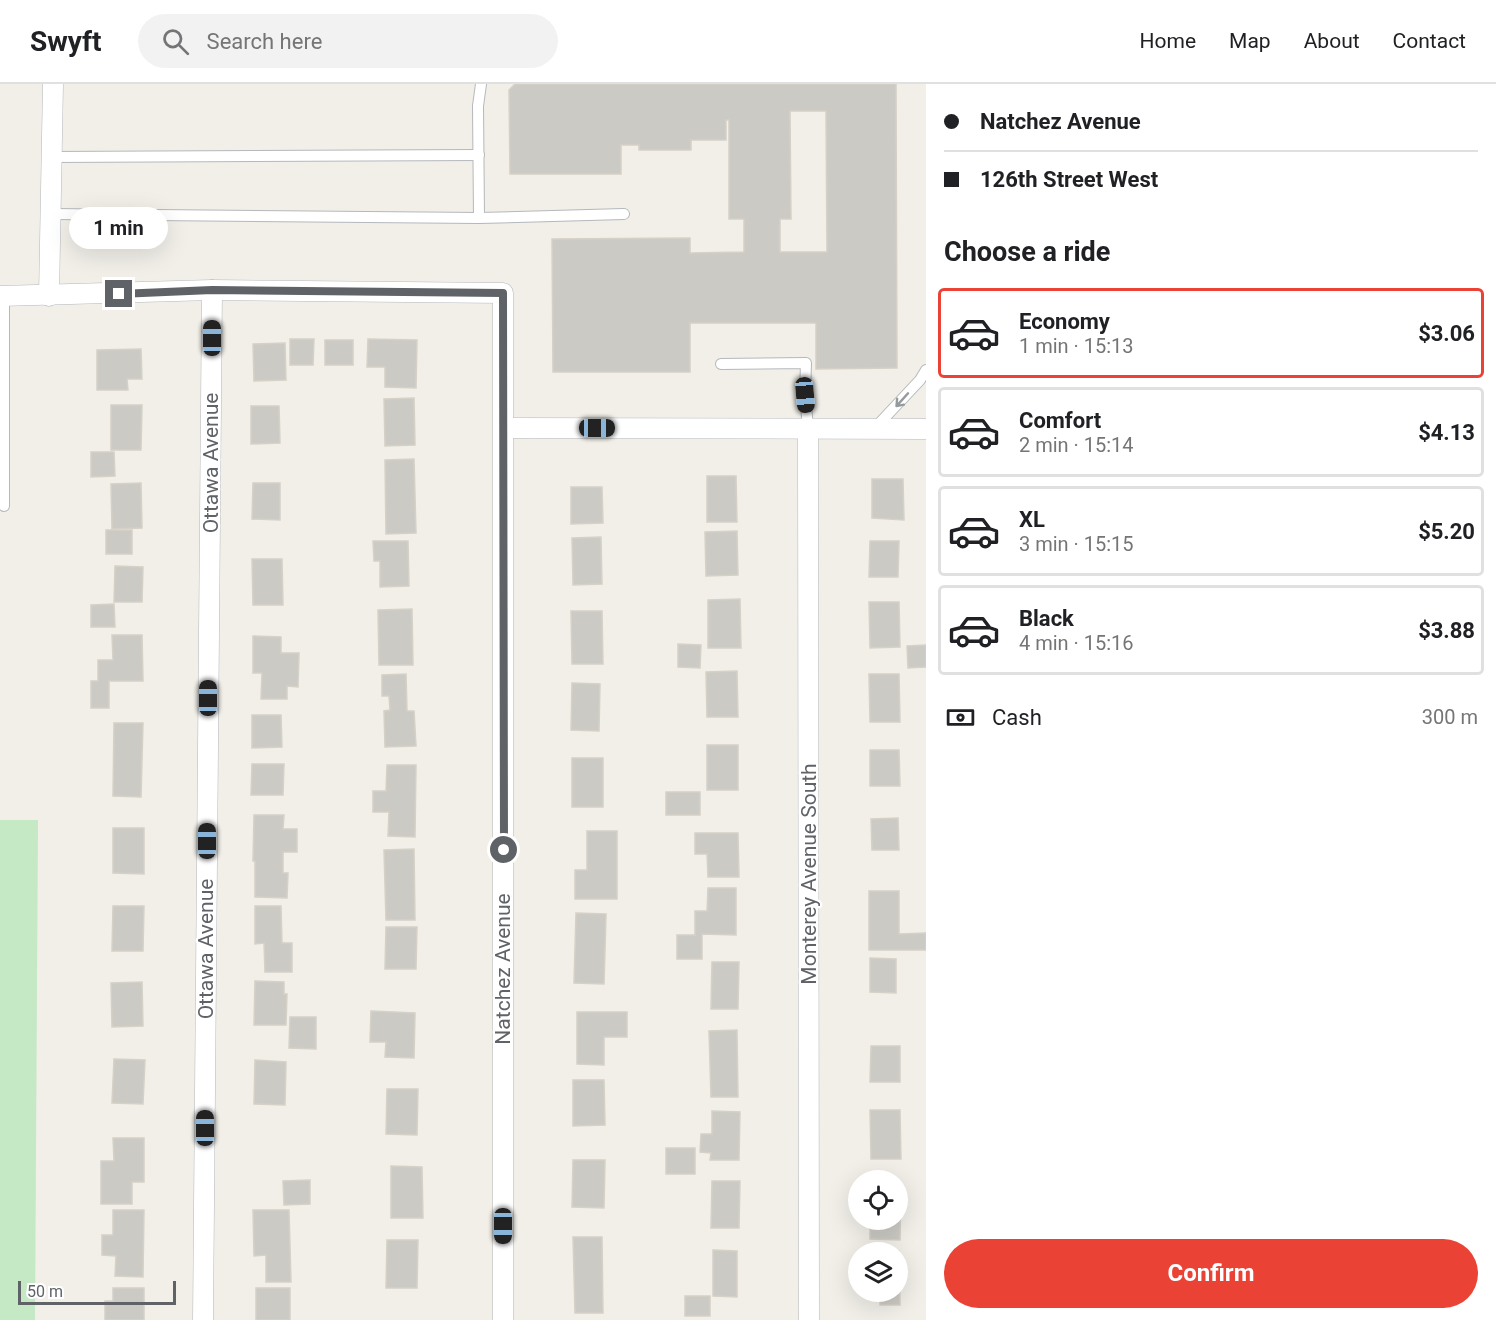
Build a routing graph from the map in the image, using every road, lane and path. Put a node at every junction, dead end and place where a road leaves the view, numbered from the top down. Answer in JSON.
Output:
{"nodes":[{"id":1,"x":53,"y":84,"type":"edge"},
{"id":2,"x":481,"y":84,"type":"edge"},
{"id":3,"x":479,"y":155,"type":"junction"},
{"id":4,"x":52,"y":157,"type":"junction"},
{"id":5,"x":51,"y":214,"type":"junction"},
{"id":6,"x":624,"y":214,"type":"dead end"},
{"id":7,"x":479,"y":218,"type":"junction"},
{"id":8,"x":212,"y":290,"type":"junction"},
{"id":9,"x":2,"y":296,"type":"edge"},
{"id":10,"x":49,"y":296,"type":"junction"},
{"id":11,"x":721,"y":364,"type":"dead end"},
{"id":12,"x":926,"y":370,"type":"edge"},
{"id":13,"x":504,"y":428,"type":"junction"},
{"id":14,"x":808,"y":428,"type":"junction"},
{"id":15,"x":875,"y":428,"type":"junction"},
{"id":16,"x":926,"y":429,"type":"edge"},
{"id":17,"x":4,"y":506,"type":"dead end"},
{"id":18,"x":203,"y":1320,"type":"edge"},
{"id":19,"x":503,"y":1320,"type":"edge"},
{"id":20,"x":809,"y":1320,"type":"edge"}],
"edges":[{"from":1,"to":4,"type":"street"},
{"from":2,"to":3,"type":"lane"},
{"from":3,"to":4,"type":"lane"},
{"from":3,"to":7,"type":"lane"},
{"from":4,"to":5,"type":"street"},
{"from":5,"to":7,"type":"lane"},
{"from":5,"to":10,"type":"street"},
{"from":6,"to":7,"type":"lane"},
{"from":8,"to":10,"type":"street"},
{"from":8,"to":13,"type":"street","name":"Natchez Avenue"},
{"from":8,"to":18,"type":"street","name":"Ottawa Avenue"},
{"from":9,"to":10,"type":"street"},
{"from":9,"to":17,"type":"lane"},
{"from":11,"to":14,"type":"lane"},
{"from":12,"to":15,"type":"lane","one_way":true},
{"from":13,"to":14,"type":"street"},
{"from":13,"to":19,"type":"street","name":"Natchez Avenue"},
{"from":14,"to":15,"type":"street"},
{"from":14,"to":20,"type":"street","name":"Monterey Avenue South"},
{"from":15,"to":16,"type":"street"}]}
